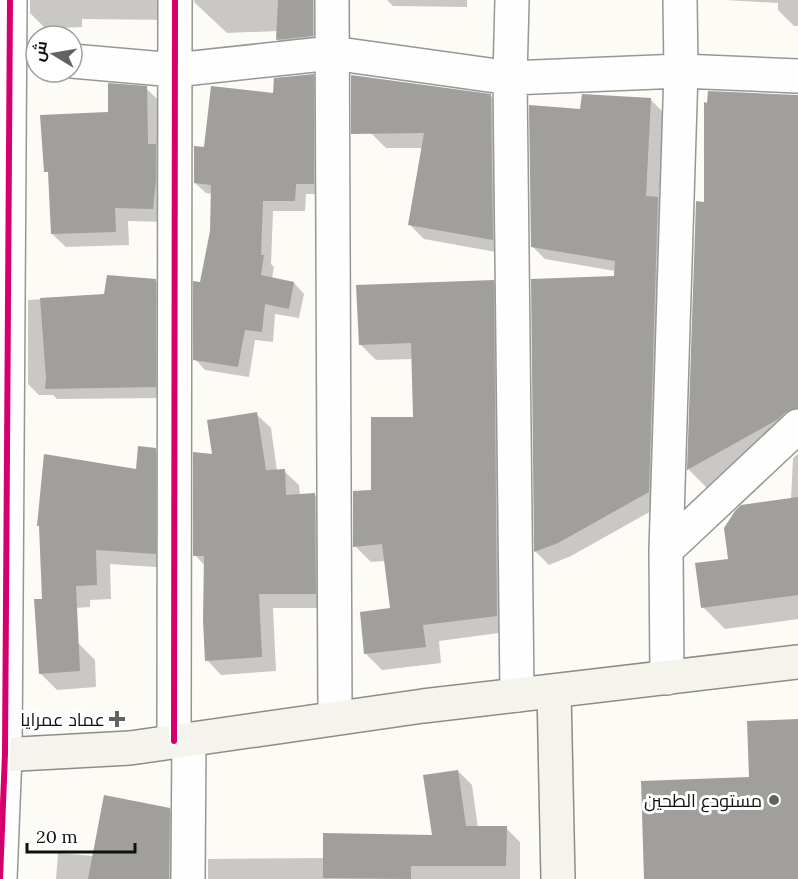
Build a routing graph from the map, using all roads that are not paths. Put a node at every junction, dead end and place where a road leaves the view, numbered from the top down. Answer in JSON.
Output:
{"nodes":[{"id":1,"x":10,"y":0,"type":"edge"},
{"id":2,"x":175,"y":0,"type":"edge"},
{"id":3,"x":332,"y":0,"type":"edge"},
{"id":4,"x":512,"y":0,"type":"edge"},
{"id":5,"x":680,"y":0,"type":"edge"},
{"id":6,"x":332,"y":53,"type":"junction"},
{"id":7,"x":15,"y":56,"type":"edge"},
{"id":8,"x":84,"y":62,"type":"edge"},
{"id":9,"x":175,"y":70,"type":"junction"},
{"id":10,"x":681,"y":71,"type":"junction"},
{"id":11,"x":798,"y":76,"type":"edge"},
{"id":12,"x":510,"y":78,"type":"junction"},
{"id":13,"x":798,"y":426,"type":"edge"},
{"id":14,"x":666,"y":550,"type":"junction"},
{"id":15,"x":798,"y":662,"type":"edge"},
{"id":16,"x":667,"y":678,"type":"junction"},
{"id":17,"x":554,"y":691,"type":"junction"},
{"id":18,"x":517,"y":695,"type":"junction"},
{"id":19,"x":335,"y":718,"type":"junction"},
{"id":20,"x":182,"y":740,"type":"junction"},
{"id":21,"x":2,"y":754,"type":"edge"},
{"id":22,"x":0,"y":879,"type":"edge"},
{"id":23,"x":188,"y":879,"type":"edge"},
{"id":24,"x":558,"y":879,"type":"edge"}],
"edges":[{"from":1,"to":7,"type":"street"},
{"from":2,"to":9,"type":"street"},
{"from":3,"to":6,"type":"street"},
{"from":4,"to":12,"type":"street"},
{"from":5,"to":10,"type":"street"},
{"from":6,"to":9,"type":"street"},
{"from":6,"to":12,"type":"street"},
{"from":6,"to":19,"type":"street"},
{"from":7,"to":21,"type":"street"},
{"from":8,"to":9,"type":"street"},
{"from":9,"to":20,"type":"street"},
{"from":10,"to":11,"type":"street"},
{"from":10,"to":12,"type":"street"},
{"from":10,"to":14,"type":"street"},
{"from":12,"to":18,"type":"street"},
{"from":13,"to":14,"type":"street"},
{"from":14,"to":16,"type":"street"},
{"from":15,"to":16,"type":"main road"},
{"from":16,"to":17,"type":"main road"},
{"from":17,"to":18,"type":"main road"},
{"from":17,"to":24,"type":"main road"},
{"from":18,"to":19,"type":"main road"},
{"from":19,"to":20,"type":"main road"},
{"from":20,"to":21,"type":"main road"},
{"from":20,"to":23,"type":"street"},
{"from":21,"to":22,"type":"street"}]}
